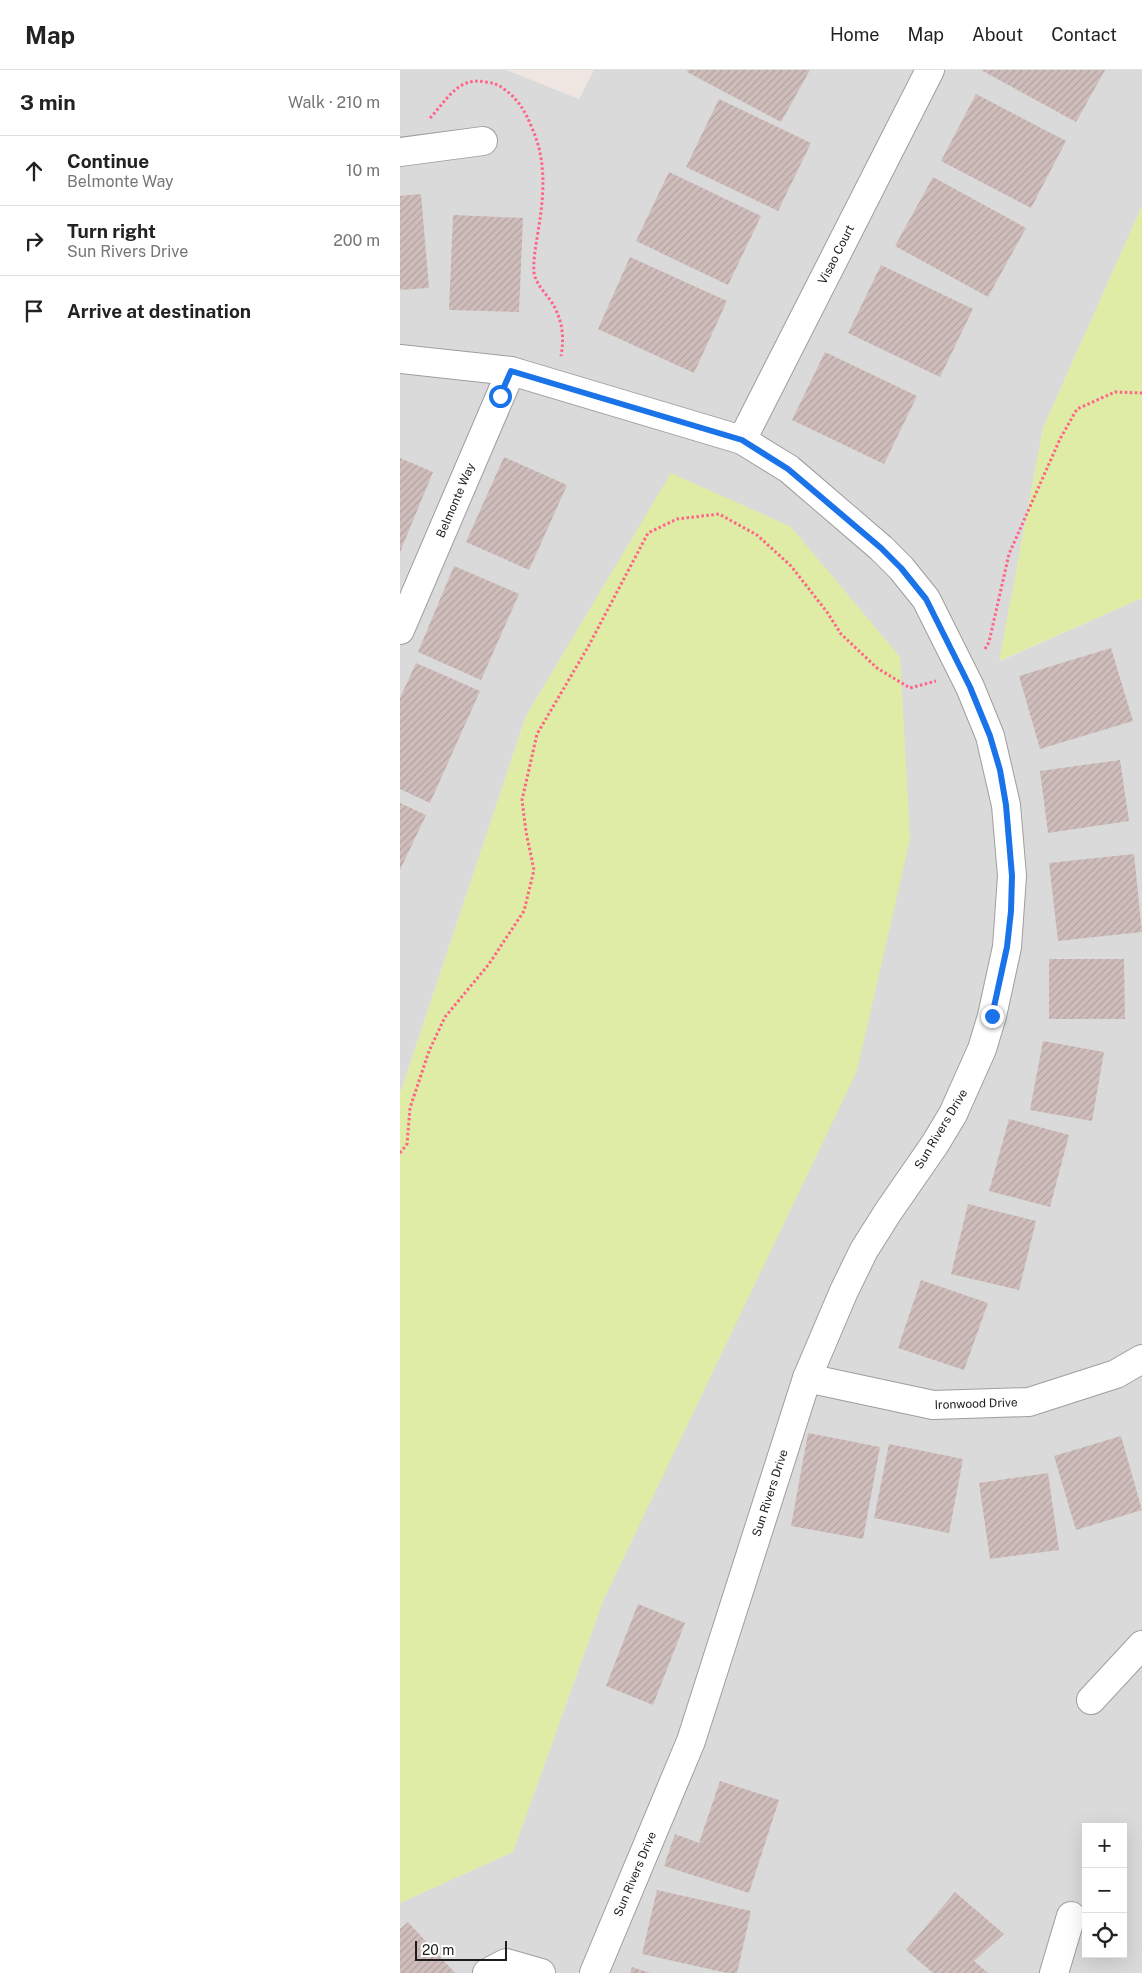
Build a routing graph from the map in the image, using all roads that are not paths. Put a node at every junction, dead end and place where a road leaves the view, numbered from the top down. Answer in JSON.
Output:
{"nodes":[{"id":1,"x":930,"y":70,"type":"edge"},
{"id":2,"x":482,"y":141,"type":"dead end"},
{"id":3,"x":400,"y":152,"type":"edge"},
{"id":4,"x":400,"y":359,"type":"edge"},
{"id":5,"x":511,"y":371,"type":"junction"},
{"id":6,"x":742,"y":440,"type":"junction"},
{"id":7,"x":400,"y":630,"type":"edge"},
{"id":8,"x":1142,"y":1359,"type":"edge"},
{"id":9,"x":807,"y":1378,"type":"junction"},
{"id":10,"x":1142,"y":1645,"type":"edge"},
{"id":11,"x":1091,"y":1700,"type":"dead end"},
{"id":12,"x":1071,"y":1916,"type":"dead end"},
{"id":13,"x":488,"y":1973,"type":"edge"},
{"id":14,"x":541,"y":1973,"type":"edge"},
{"id":15,"x":594,"y":1973,"type":"edge"},
{"id":16,"x":1054,"y":1973,"type":"edge"}],
"edges":[{"from":1,"to":6,"type":"street","name":"Visao Court"},
{"from":2,"to":3,"type":"street"},
{"from":4,"to":5,"type":"street","name":"Sun Rivers Drive"},
{"from":5,"to":6,"type":"street","name":"Sun Rivers Drive"},
{"from":5,"to":7,"type":"street","name":"Belmonte Way"},
{"from":6,"to":9,"type":"street","name":"Sun Rivers Drive"},
{"from":8,"to":9,"type":"street","name":"Ironwood Drive"},
{"from":9,"to":15,"type":"street","name":"Sun Rivers Drive"},
{"from":10,"to":11,"type":"street"},
{"from":12,"to":16,"type":"street"},
{"from":13,"to":14,"type":"street"}]}
